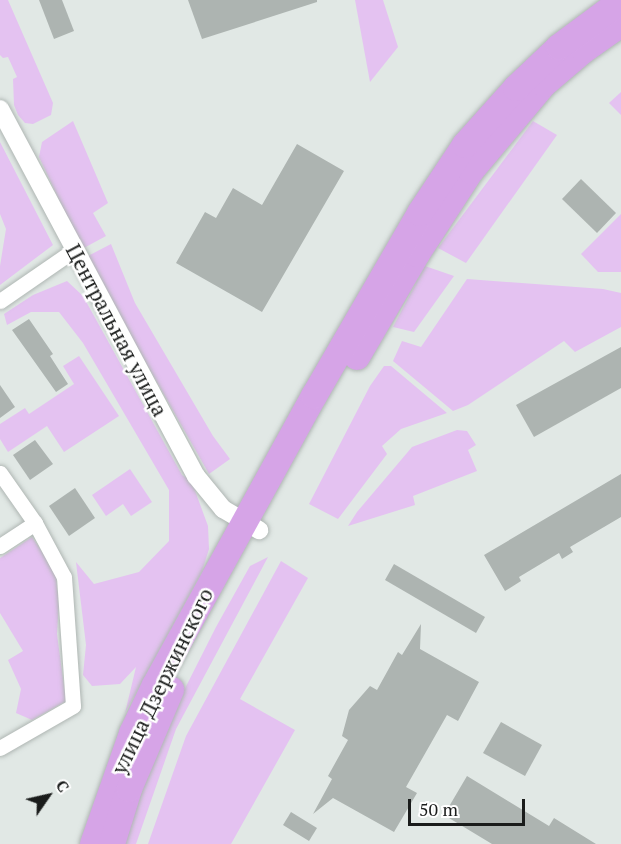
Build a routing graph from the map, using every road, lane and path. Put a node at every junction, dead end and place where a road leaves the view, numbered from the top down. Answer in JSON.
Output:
{"nodes":[{"id":1,"x":621,"y":1,"type":"edge"},
{"id":2,"x":621,"y":24,"type":"edge"},
{"id":3,"x":0,"y":109,"type":"edge"},
{"id":4,"x":74,"y":250,"type":"junction"},
{"id":5,"x":0,"y":301,"type":"edge"},
{"id":6,"x":0,"y":472,"type":"edge"},
{"id":7,"x":35,"y":523,"type":"junction"},
{"id":8,"x":251,"y":526,"type":"junction"},
{"id":9,"x":0,"y":546,"type":"edge"},
{"id":10,"x":0,"y":748,"type":"edge"},
{"id":11,"x":93,"y":844,"type":"edge"},
{"id":12,"x":112,"y":844,"type":"edge"}],
"edges":[{"from":1,"to":8,"type":"highway"},
{"from":2,"to":8,"type":"highway"},
{"from":3,"to":4,"type":"street","name":"Центральная улица"},
{"from":4,"to":5,"type":"street"},
{"from":4,"to":8,"type":"street","name":"Центральная улица"},
{"from":6,"to":7,"type":"street"},
{"from":7,"to":9,"type":"street"},
{"from":7,"to":10,"type":"street"},
{"from":8,"to":11,"type":"highway","name":"улица Дзержинского"},
{"from":8,"to":12,"type":"highway","name":"улица Дзержинского"}]}
